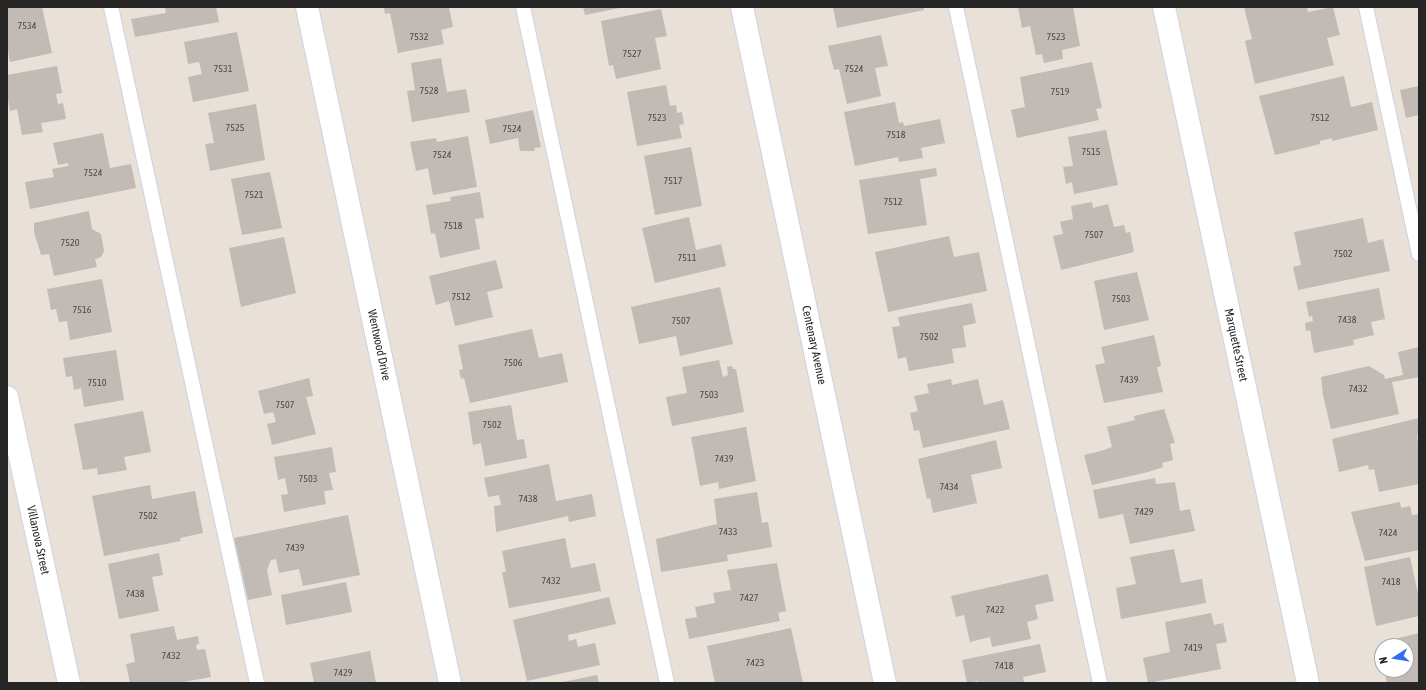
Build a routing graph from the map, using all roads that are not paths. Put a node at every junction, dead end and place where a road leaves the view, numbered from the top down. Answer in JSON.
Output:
{"nodes":[{"id":1,"x":111,"y":7,"type":"edge"},
{"id":2,"x":307,"y":7,"type":"edge"},
{"id":3,"x":523,"y":7,"type":"edge"},
{"id":4,"x":742,"y":7,"type":"edge"},
{"id":5,"x":956,"y":7,"type":"edge"},
{"id":6,"x":1164,"y":7,"type":"edge"},
{"id":7,"x":1366,"y":7,"type":"edge"},
{"id":8,"x":1419,"y":254,"type":"edge"},
{"id":9,"x":7,"y":397,"type":"edge"},
{"id":10,"x":69,"y":683,"type":"edge"},
{"id":11,"x":257,"y":683,"type":"edge"},
{"id":12,"x":450,"y":683,"type":"edge"},
{"id":13,"x":667,"y":683,"type":"edge"},
{"id":14,"x":885,"y":683,"type":"edge"},
{"id":15,"x":1100,"y":683,"type":"edge"},
{"id":16,"x":1308,"y":683,"type":"edge"}],
"edges":[{"from":1,"to":11,"type":"lane"},
{"from":2,"to":12,"type":"street","name":"Wentwood Drive"},
{"from":3,"to":13,"type":"lane"},
{"from":4,"to":14,"type":"street","name":"Centenary Avenue"},
{"from":5,"to":15,"type":"lane"},
{"from":6,"to":16,"type":"street","name":"Marquette Street"},
{"from":7,"to":8,"type":"lane"},
{"from":9,"to":10,"type":"street","name":"Villanova Street"}]}
